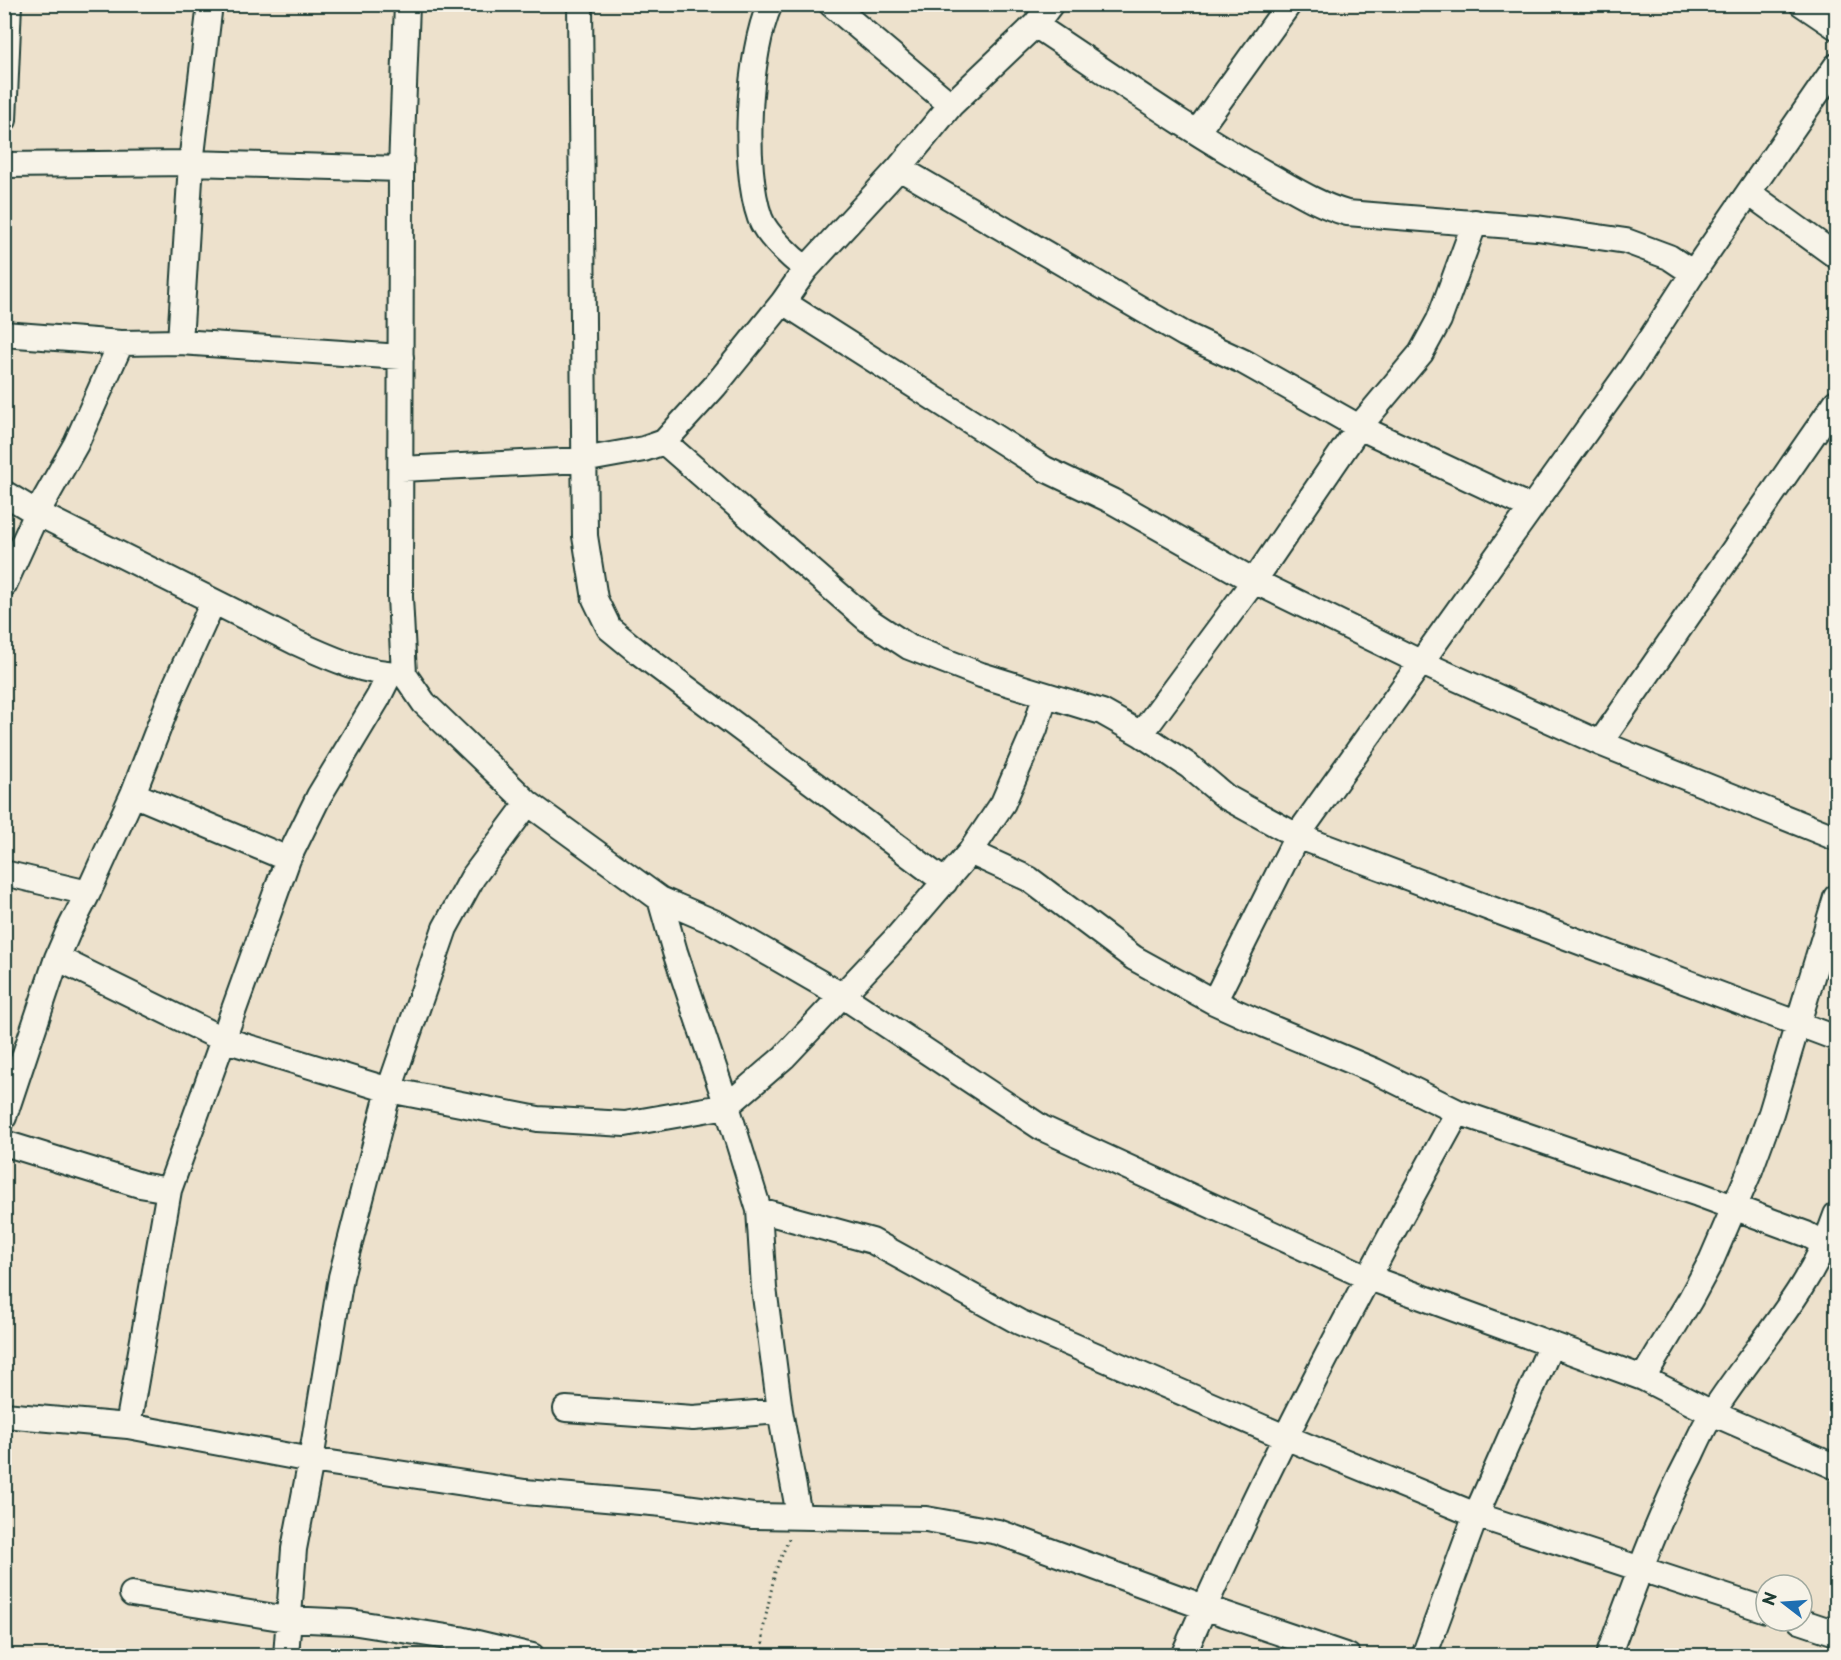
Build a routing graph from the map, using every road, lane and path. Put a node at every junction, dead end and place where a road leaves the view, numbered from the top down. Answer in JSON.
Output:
{"nodes":[{"id":1,"x":9,"y":4,"type":"edge"},
{"id":2,"x":210,"y":4,"type":"edge"},
{"id":3,"x":407,"y":4,"type":"edge"},
{"id":4,"x":580,"y":4,"type":"edge"},
{"id":5,"x":770,"y":4,"type":"edge"},
{"id":6,"x":831,"y":4,"type":"edge"},
{"id":7,"x":1051,"y":4,"type":"edge"},
{"id":8,"x":1289,"y":4,"type":"edge"},
{"id":9,"x":1802,"y":4,"type":"edge"},
{"id":10,"x":1035,"y":25,"type":"junction"},
{"id":11,"x":1836,"y":27,"type":"edge"},
{"id":12,"x":1836,"y":66,"type":"edge"},
{"id":13,"x":951,"y":105,"type":"junction"},
{"id":14,"x":4,"y":120,"type":"edge"},
{"id":15,"x":1197,"y":132,"type":"junction"},
{"id":16,"x":191,"y":163,"type":"junction"},
{"id":17,"x":4,"y":165,"type":"edge"},
{"id":18,"x":899,"y":168,"type":"junction"},
{"id":19,"x":401,"y":169,"type":"junction"},
{"id":20,"x":1749,"y":193,"type":"junction"},
{"id":21,"x":1475,"y":222,"type":"junction"},
{"id":22,"x":1836,"y":255,"type":"edge"},
{"id":23,"x":806,"y":269,"type":"junction"},
{"id":24,"x":1693,"y":273,"type":"junction"},
{"id":25,"x":783,"y":302,"type":"junction"},
{"id":26,"x":4,"y":334,"type":"edge"},
{"id":27,"x":180,"y":342,"type":"junction"},
{"id":28,"x":121,"y":343,"type":"junction"},
{"id":29,"x":402,"y":357,"type":"junction"},
{"id":30,"x":1836,"y":402,"type":"edge"},
{"id":31,"x":1359,"y":427,"type":"junction"},
{"id":32,"x":664,"y":442,"type":"junction"},
{"id":33,"x":583,"y":460,"type":"junction"},
{"id":34,"x":401,"y":469,"type":"junction"},
{"id":35,"x":4,"y":493,"type":"edge"},
{"id":36,"x":1530,"y":507,"type":"junction"},
{"id":37,"x":37,"y":513,"type":"junction"},
{"id":38,"x":1254,"y":581,"type":"junction"},
{"id":39,"x":4,"y":585,"type":"edge"},
{"id":40,"x":213,"y":602,"type":"junction"},
{"id":41,"x":1420,"y":662,"type":"junction"},
{"id":42,"x":397,"y":674,"type":"junction"},
{"id":43,"x":1045,"y":696,"type":"junction"},
{"id":44,"x":1141,"y":734,"type":"junction"},
{"id":45,"x":1600,"y":743,"type":"junction"},
{"id":46,"x":133,"y":794,"type":"junction"},
{"id":47,"x":528,"y":803,"type":"junction"},
{"id":48,"x":1296,"y":836,"type":"junction"},
{"id":49,"x":1836,"y":838,"type":"edge"},
{"id":50,"x":970,"y":852,"type":"junction"},
{"id":51,"x":288,"y":860,"type":"junction"},
{"id":52,"x":4,"y":873,"type":"edge"},
{"id":53,"x":945,"y":882,"type":"junction"},
{"id":54,"x":88,"y":894,"type":"junction"},
{"id":55,"x":1836,"y":897,"type":"edge"},
{"id":56,"x":660,"y":899,"type":"junction"},
{"id":57,"x":57,"y":958,"type":"junction"},
{"id":58,"x":843,"y":996,"type":"junction"},
{"id":59,"x":1214,"y":1002,"type":"junction"},
{"id":60,"x":1798,"y":1024,"type":"junction"},
{"id":61,"x":1836,"y":1038,"type":"edge"},
{"id":62,"x":222,"y":1039,"type":"junction"},
{"id":63,"x":388,"y":1090,"type":"junction"},
{"id":64,"x":727,"y":1106,"type":"junction"},
{"id":65,"x":1458,"y":1112,"type":"junction"},
{"id":66,"x":4,"y":1117,"type":"edge"},
{"id":67,"x":4,"y":1143,"type":"edge"},
{"id":68,"x":169,"y":1190,"type":"junction"},
{"id":69,"x":1733,"y":1207,"type":"junction"},
{"id":70,"x":759,"y":1210,"type":"junction"},
{"id":71,"x":1836,"y":1215,"type":"edge"},
{"id":72,"x":1832,"y":1247,"type":"edge"},
{"id":73,"x":1367,"y":1276,"type":"junction"},
{"id":74,"x":1551,"y":1345,"type":"junction"},
{"id":75,"x":1643,"y":1378,"type":"junction"},
{"id":76,"x":566,"y":1409,"type":"dead end"},
{"id":77,"x":780,"y":1411,"type":"junction"},
{"id":78,"x":1712,"y":1413,"type":"junction"},
{"id":79,"x":4,"y":1415,"type":"edge"},
{"id":80,"x":128,"y":1426,"type":"junction"},
{"id":81,"x":1285,"y":1437,"type":"junction"},
{"id":82,"x":311,"y":1460,"type":"junction"},
{"id":83,"x":1836,"y":1467,"type":"edge"},
{"id":84,"x":799,"y":1515,"type":"junction"},
{"id":85,"x":1476,"y":1515,"type":"junction"},
{"id":86,"x":1640,"y":1569,"type":"junction"},
{"id":87,"x":132,"y":1594,"type":"dead end"},
{"id":88,"x":1754,"y":1606,"type":"edge"},
{"id":89,"x":1204,"y":1607,"type":"junction"},
{"id":90,"x":287,"y":1618,"type":"junction"},
{"id":91,"x":1814,"y":1626,"type":"edge"},
{"id":92,"x":1836,"y":1633,"type":"edge"},
{"id":93,"x":459,"y":1647,"type":"edge"},
{"id":94,"x":286,"y":1656,"type":"edge"},
{"id":95,"x":532,"y":1656,"type":"edge"},
{"id":96,"x":763,"y":1656,"type":"edge"},
{"id":97,"x":1183,"y":1656,"type":"edge"},
{"id":98,"x":1348,"y":1656,"type":"edge"},
{"id":99,"x":1424,"y":1656,"type":"edge"},
{"id":100,"x":1608,"y":1656,"type":"edge"}],
"edges":[{"from":1,"to":14,"type":"street"},
{"from":2,"to":16,"type":"street"},
{"from":3,"to":19,"type":"street"},
{"from":4,"to":33,"type":"street"},
{"from":5,"to":23,"type":"street"},
{"from":6,"to":13,"type":"street"},
{"from":7,"to":10,"type":"street"},
{"from":8,"to":15,"type":"street"},
{"from":9,"to":11,"type":"street"},
{"from":10,"to":13,"type":"street"},
{"from":10,"to":15,"type":"street"},
{"from":12,"to":20,"type":"street"},
{"from":13,"to":18,"type":"street"},
{"from":15,"to":21,"type":"street"},
{"from":16,"to":17,"type":"street"},
{"from":16,"to":19,"type":"street"},
{"from":16,"to":27,"type":"street"},
{"from":18,"to":23,"type":"street"},
{"from":18,"to":31,"type":"street"},
{"from":19,"to":29,"type":"street"},
{"from":20,"to":22,"type":"street"},
{"from":20,"to":24,"type":"street"},
{"from":21,"to":24,"type":"street"},
{"from":21,"to":31,"type":"street"},
{"from":23,"to":25,"type":"street"},
{"from":24,"to":36,"type":"street"},
{"from":25,"to":32,"type":"street"},
{"from":25,"to":38,"type":"street"},
{"from":26,"to":28,"type":"street"},
{"from":27,"to":28,"type":"street"},
{"from":27,"to":29,"type":"street"},
{"from":28,"to":37,"type":"street"},
{"from":29,"to":34,"type":"street"},
{"from":30,"to":45,"type":"street"},
{"from":31,"to":36,"type":"street"},
{"from":31,"to":38,"type":"street"},
{"from":32,"to":33,"type":"street"},
{"from":32,"to":43,"type":"street"},
{"from":33,"to":34,"type":"street"},
{"from":33,"to":53,"type":"street"},
{"from":34,"to":42,"type":"street"},
{"from":35,"to":37,"type":"street"},
{"from":36,"to":41,"type":"street"},
{"from":37,"to":39,"type":"street"},
{"from":37,"to":40,"type":"street"},
{"from":38,"to":41,"type":"street"},
{"from":38,"to":44,"type":"street"},
{"from":40,"to":42,"type":"street"},
{"from":40,"to":46,"type":"street"},
{"from":41,"to":45,"type":"street"},
{"from":41,"to":48,"type":"street"},
{"from":42,"to":47,"type":"street"},
{"from":42,"to":51,"type":"street"},
{"from":43,"to":44,"type":"street"},
{"from":43,"to":50,"type":"street"},
{"from":44,"to":48,"type":"street"},
{"from":45,"to":49,"type":"street"},
{"from":46,"to":51,"type":"street"},
{"from":46,"to":54,"type":"street"},
{"from":47,"to":56,"type":"street"},
{"from":47,"to":63,"type":"street"},
{"from":48,"to":59,"type":"street"},
{"from":48,"to":60,"type":"street"},
{"from":50,"to":53,"type":"street"},
{"from":50,"to":59,"type":"street"},
{"from":51,"to":62,"type":"street"},
{"from":52,"to":54,"type":"street"},
{"from":53,"to":58,"type":"street"},
{"from":54,"to":57,"type":"street"},
{"from":55,"to":60,"type":"street"},
{"from":56,"to":58,"type":"street"},
{"from":56,"to":64,"type":"street"},
{"from":57,"to":62,"type":"street"},
{"from":57,"to":66,"type":"street"},
{"from":58,"to":64,"type":"street"},
{"from":58,"to":73,"type":"street"},
{"from":59,"to":65,"type":"street"},
{"from":60,"to":61,"type":"street"},
{"from":60,"to":69,"type":"street"},
{"from":62,"to":63,"type":"street"},
{"from":62,"to":68,"type":"street"},
{"from":63,"to":64,"type":"street"},
{"from":63,"to":82,"type":"street"},
{"from":64,"to":70,"type":"street"},
{"from":65,"to":69,"type":"street"},
{"from":65,"to":73,"type":"street"},
{"from":67,"to":68,"type":"street"},
{"from":68,"to":80,"type":"street"},
{"from":69,"to":72,"type":"street"},
{"from":69,"to":75,"type":"street"},
{"from":70,"to":77,"type":"street"},
{"from":70,"to":81,"type":"street"},
{"from":71,"to":72,"type":"street"},
{"from":72,"to":78,"type":"street"},
{"from":73,"to":74,"type":"street"},
{"from":73,"to":81,"type":"street"},
{"from":74,"to":75,"type":"street"},
{"from":74,"to":85,"type":"street"},
{"from":75,"to":78,"type":"street"},
{"from":76,"to":77,"type":"street"},
{"from":77,"to":84,"type":"street"},
{"from":78,"to":83,"type":"street"},
{"from":78,"to":86,"type":"street"},
{"from":79,"to":80,"type":"street"},
{"from":80,"to":82,"type":"street"},
{"from":81,"to":85,"type":"street"},
{"from":81,"to":89,"type":"street"},
{"from":82,"to":84,"type":"street"},
{"from":82,"to":90,"type":"street"},
{"from":84,"to":89,"type":"street"},
{"from":84,"to":96,"type":"path"},
{"from":85,"to":86,"type":"street"},
{"from":85,"to":99,"type":"street"},
{"from":86,"to":88,"type":"street"},
{"from":86,"to":100,"type":"street"},
{"from":87,"to":90,"type":"street"},
{"from":89,"to":97,"type":"street"},
{"from":89,"to":98,"type":"street"},
{"from":90,"to":93,"type":"street"},
{"from":90,"to":94,"type":"street"},
{"from":91,"to":92,"type":"street"},
{"from":93,"to":95,"type":"street"}]}
